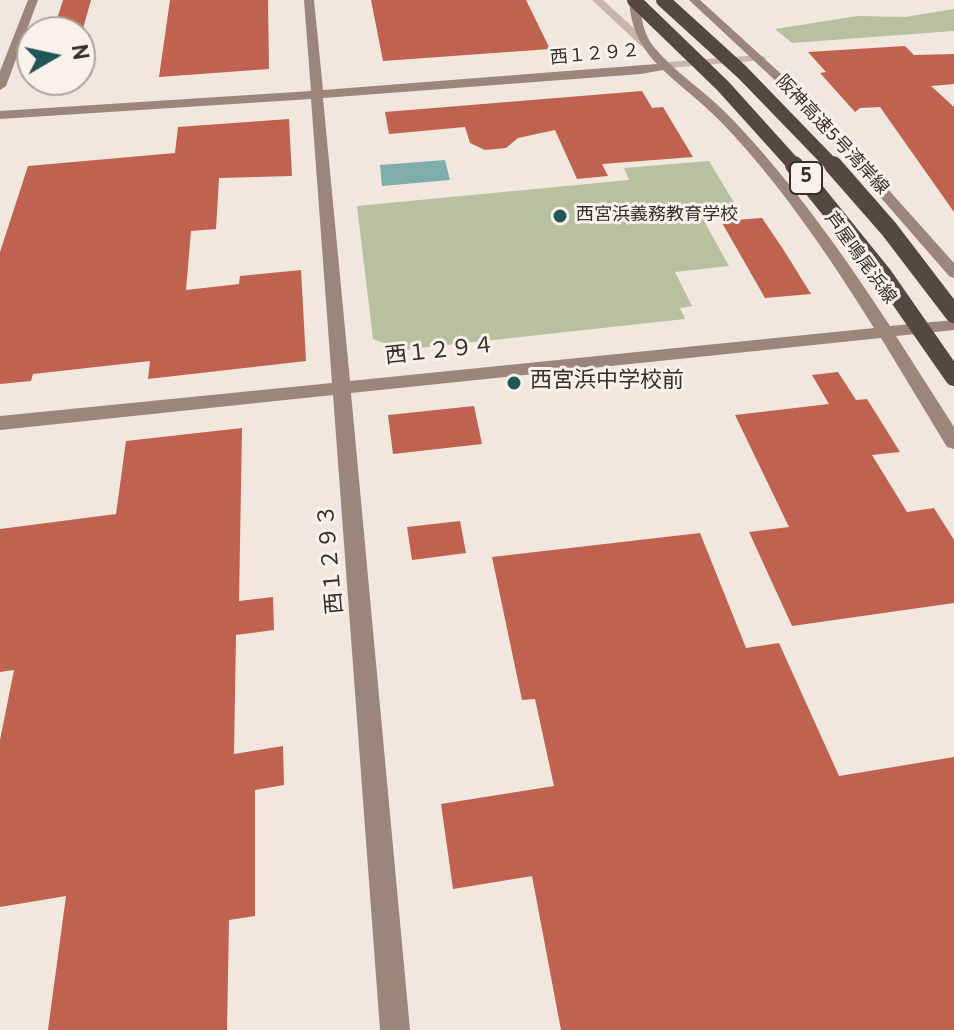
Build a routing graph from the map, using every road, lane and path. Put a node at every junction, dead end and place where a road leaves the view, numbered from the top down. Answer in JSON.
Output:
{"nodes":[{"id":1,"x":33,"y":0,"type":"edge"},
{"id":2,"x":309,"y":0,"type":"edge"},
{"id":3,"x":597,"y":0,"type":"edge"},
{"id":4,"x":634,"y":0,"type":"edge"},
{"id":5,"x":663,"y":0,"type":"edge"},
{"id":6,"x":694,"y":0,"type":"edge"},
{"id":7,"x":645,"y":44,"type":"junction"},
{"id":8,"x":760,"y":58,"type":"junction"},
{"id":9,"x":668,"y":65,"type":"junction"},
{"id":10,"x":0,"y":86,"type":"edge"},
{"id":11,"x":318,"y":90,"type":"junction"},
{"id":12,"x":0,"y":113,"type":"edge"},
{"id":13,"x":954,"y":273,"type":"edge"},
{"id":14,"x":954,"y":314,"type":"edge"},
{"id":15,"x":954,"y":325,"type":"edge"},
{"id":16,"x":886,"y":330,"type":"junction"},
{"id":17,"x":954,"y":377,"type":"edge"},
{"id":18,"x":343,"y":387,"type":"junction"},
{"id":19,"x":0,"y":423,"type":"edge"},
{"id":20,"x":954,"y":442,"type":"edge"},
{"id":21,"x":395,"y":1030,"type":"edge"}],
"edges":[{"from":1,"to":10,"type":"street"},
{"from":2,"to":11,"type":"street","name":"西１２９３"},
{"from":3,"to":7,"type":"street"},
{"from":4,"to":7,"type":"street"},
{"from":4,"to":17,"type":"highway","number":"5","bridge":true},
{"from":5,"to":14,"type":"highway","name":"阪神高速5号湾岸線","number":"5","bridge":true},
{"from":6,"to":8,"type":"street"},
{"from":7,"to":9,"type":"street","name":"芦屋鳴尾浜線"},
{"from":8,"to":9,"type":"street"},
{"from":8,"to":13,"type":"street"},
{"from":9,"to":11,"type":"street","name":"西１２９２"},
{"from":9,"to":16,"type":"street","name":"芦屋鳴尾浜線"},
{"from":11,"to":12,"type":"street","name":"西１２９２"},
{"from":11,"to":18,"type":"street","name":"西１２９３"},
{"from":15,"to":16,"type":"street","name":"西１２９４"},
{"from":16,"to":18,"type":"street","name":"西１２９４"},
{"from":16,"to":20,"type":"street","name":"芦屋鳴尾浜線"},
{"from":18,"to":19,"type":"street","name":"西１２９４"},
{"from":18,"to":21,"type":"street","name":"西１２９３"}]}
